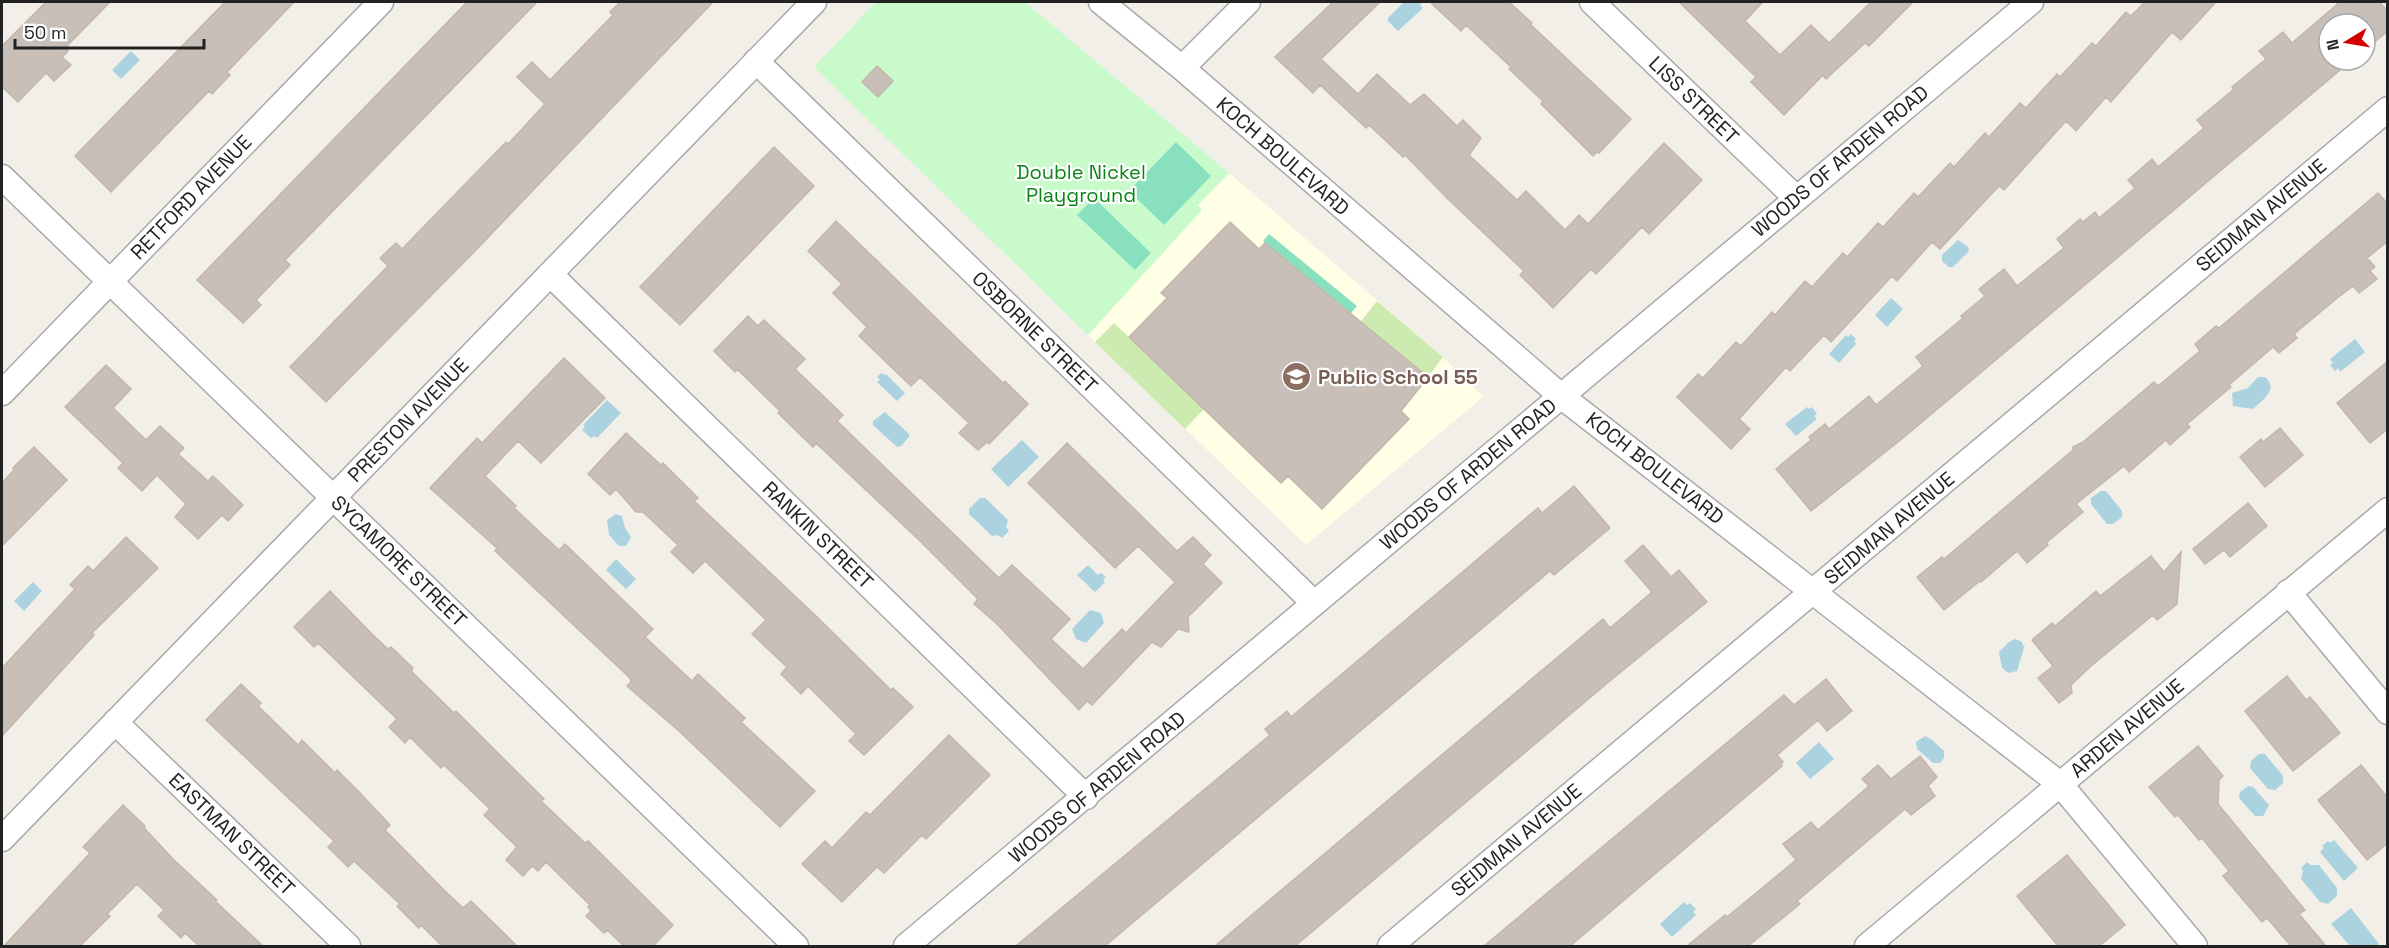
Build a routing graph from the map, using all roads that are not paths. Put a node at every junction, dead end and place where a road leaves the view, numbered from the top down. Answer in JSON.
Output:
{"nodes":[{"id":1,"x":381,"y":2,"type":"edge"},
{"id":2,"x":814,"y":2,"type":"edge"},
{"id":3,"x":1101,"y":2,"type":"edge"},
{"id":4,"x":1248,"y":2,"type":"edge"},
{"id":5,"x":1592,"y":2,"type":"edge"},
{"id":6,"x":2026,"y":3,"type":"edge"},
{"id":7,"x":756,"y":61,"type":"junction"},
{"id":8,"x":1182,"y":68,"type":"junction"},
{"id":9,"x":2388,"y":109,"type":"edge"},
{"id":10,"x":2,"y":177,"type":"edge"},
{"id":11,"x":1796,"y":198,"type":"junction"},
{"id":12,"x":550,"y":274,"type":"junction"},
{"id":13,"x":110,"y":282,"type":"junction"},
{"id":14,"x":2,"y":393,"type":"edge"},
{"id":15,"x":1562,"y":396,"type":"junction"},
{"id":16,"x":333,"y":497,"type":"junction"},
{"id":17,"x":2388,"y":510,"type":"edge"},
{"id":18,"x":1814,"y":590,"type":"junction"},
{"id":19,"x":2288,"y":592,"type":"junction"},
{"id":20,"x":1314,"y":603,"type":"junction"},
{"id":21,"x":2388,"y":712,"type":"edge"},
{"id":22,"x":115,"y":722,"type":"junction"},
{"id":23,"x":2060,"y":784,"type":"junction"},
{"id":24,"x":1086,"y":797,"type":"junction"},
{"id":25,"x":2,"y":839,"type":"edge"},
{"id":26,"x":348,"y":946,"type":"edge"},
{"id":27,"x":796,"y":946,"type":"edge"},
{"id":28,"x":906,"y":946,"type":"edge"},
{"id":29,"x":1390,"y":946,"type":"edge"},
{"id":30,"x":1867,"y":946,"type":"edge"},
{"id":31,"x":2195,"y":946,"type":"edge"}],
"edges":[{"from":1,"to":13,"type":"street","name":"RETFORD AVENUE"},
{"from":2,"to":7,"type":"street","name":"PRESTON AVENUE"},
{"from":3,"to":8,"type":"street","name":"KOCH BOULEVARD"},
{"from":4,"to":8,"type":"street"},
{"from":5,"to":11,"type":"street","name":"LISS STREET"},
{"from":6,"to":11,"type":"street","name":"WOODS OF ARDEN ROAD"},
{"from":7,"to":12,"type":"street","name":"PRESTON AVENUE"},
{"from":7,"to":20,"type":"street","name":"OSBORNE STREET"},
{"from":8,"to":15,"type":"street","name":"KOCH BOULEVARD"},
{"from":9,"to":18,"type":"street","name":"SEIDMAN AVENUE"},
{"from":10,"to":13,"type":"street","name":"SYCAMORE STREET"},
{"from":11,"to":15,"type":"street","name":"WOODS OF ARDEN ROAD"},
{"from":12,"to":16,"type":"street","name":"PRESTON AVENUE"},
{"from":12,"to":24,"type":"street","name":"RANKIN STREET"},
{"from":13,"to":14,"type":"street","name":"RETFORD AVENUE"},
{"from":13,"to":16,"type":"street","name":"SYCAMORE STREET"},
{"from":15,"to":18,"type":"street","name":"KOCH BOULEVARD"},
{"from":15,"to":20,"type":"street","name":"WOODS OF ARDEN ROAD"},
{"from":16,"to":22,"type":"street","name":"PRESTON AVENUE"},
{"from":16,"to":27,"type":"street","name":"SYCAMORE STREET"},
{"from":17,"to":19,"type":"street","name":"ARDEN AVENUE"},
{"from":18,"to":23,"type":"street","name":"KOCH BOULEVARD"},
{"from":18,"to":29,"type":"street","name":"SEIDMAN AVENUE"},
{"from":19,"to":21,"type":"street"},
{"from":19,"to":23,"type":"street","name":"ARDEN AVENUE"},
{"from":20,"to":24,"type":"street","name":"WOODS OF ARDEN ROAD"},
{"from":22,"to":25,"type":"street","name":"PRESTON AVENUE"},
{"from":22,"to":26,"type":"street","name":"EASTMAN STREET"},
{"from":23,"to":30,"type":"street","name":"ARDEN AVENUE"},
{"from":23,"to":31,"type":"street","name":"KOCH BOULEVARD"},
{"from":24,"to":28,"type":"street","name":"WOODS OF ARDEN ROAD"}]}
